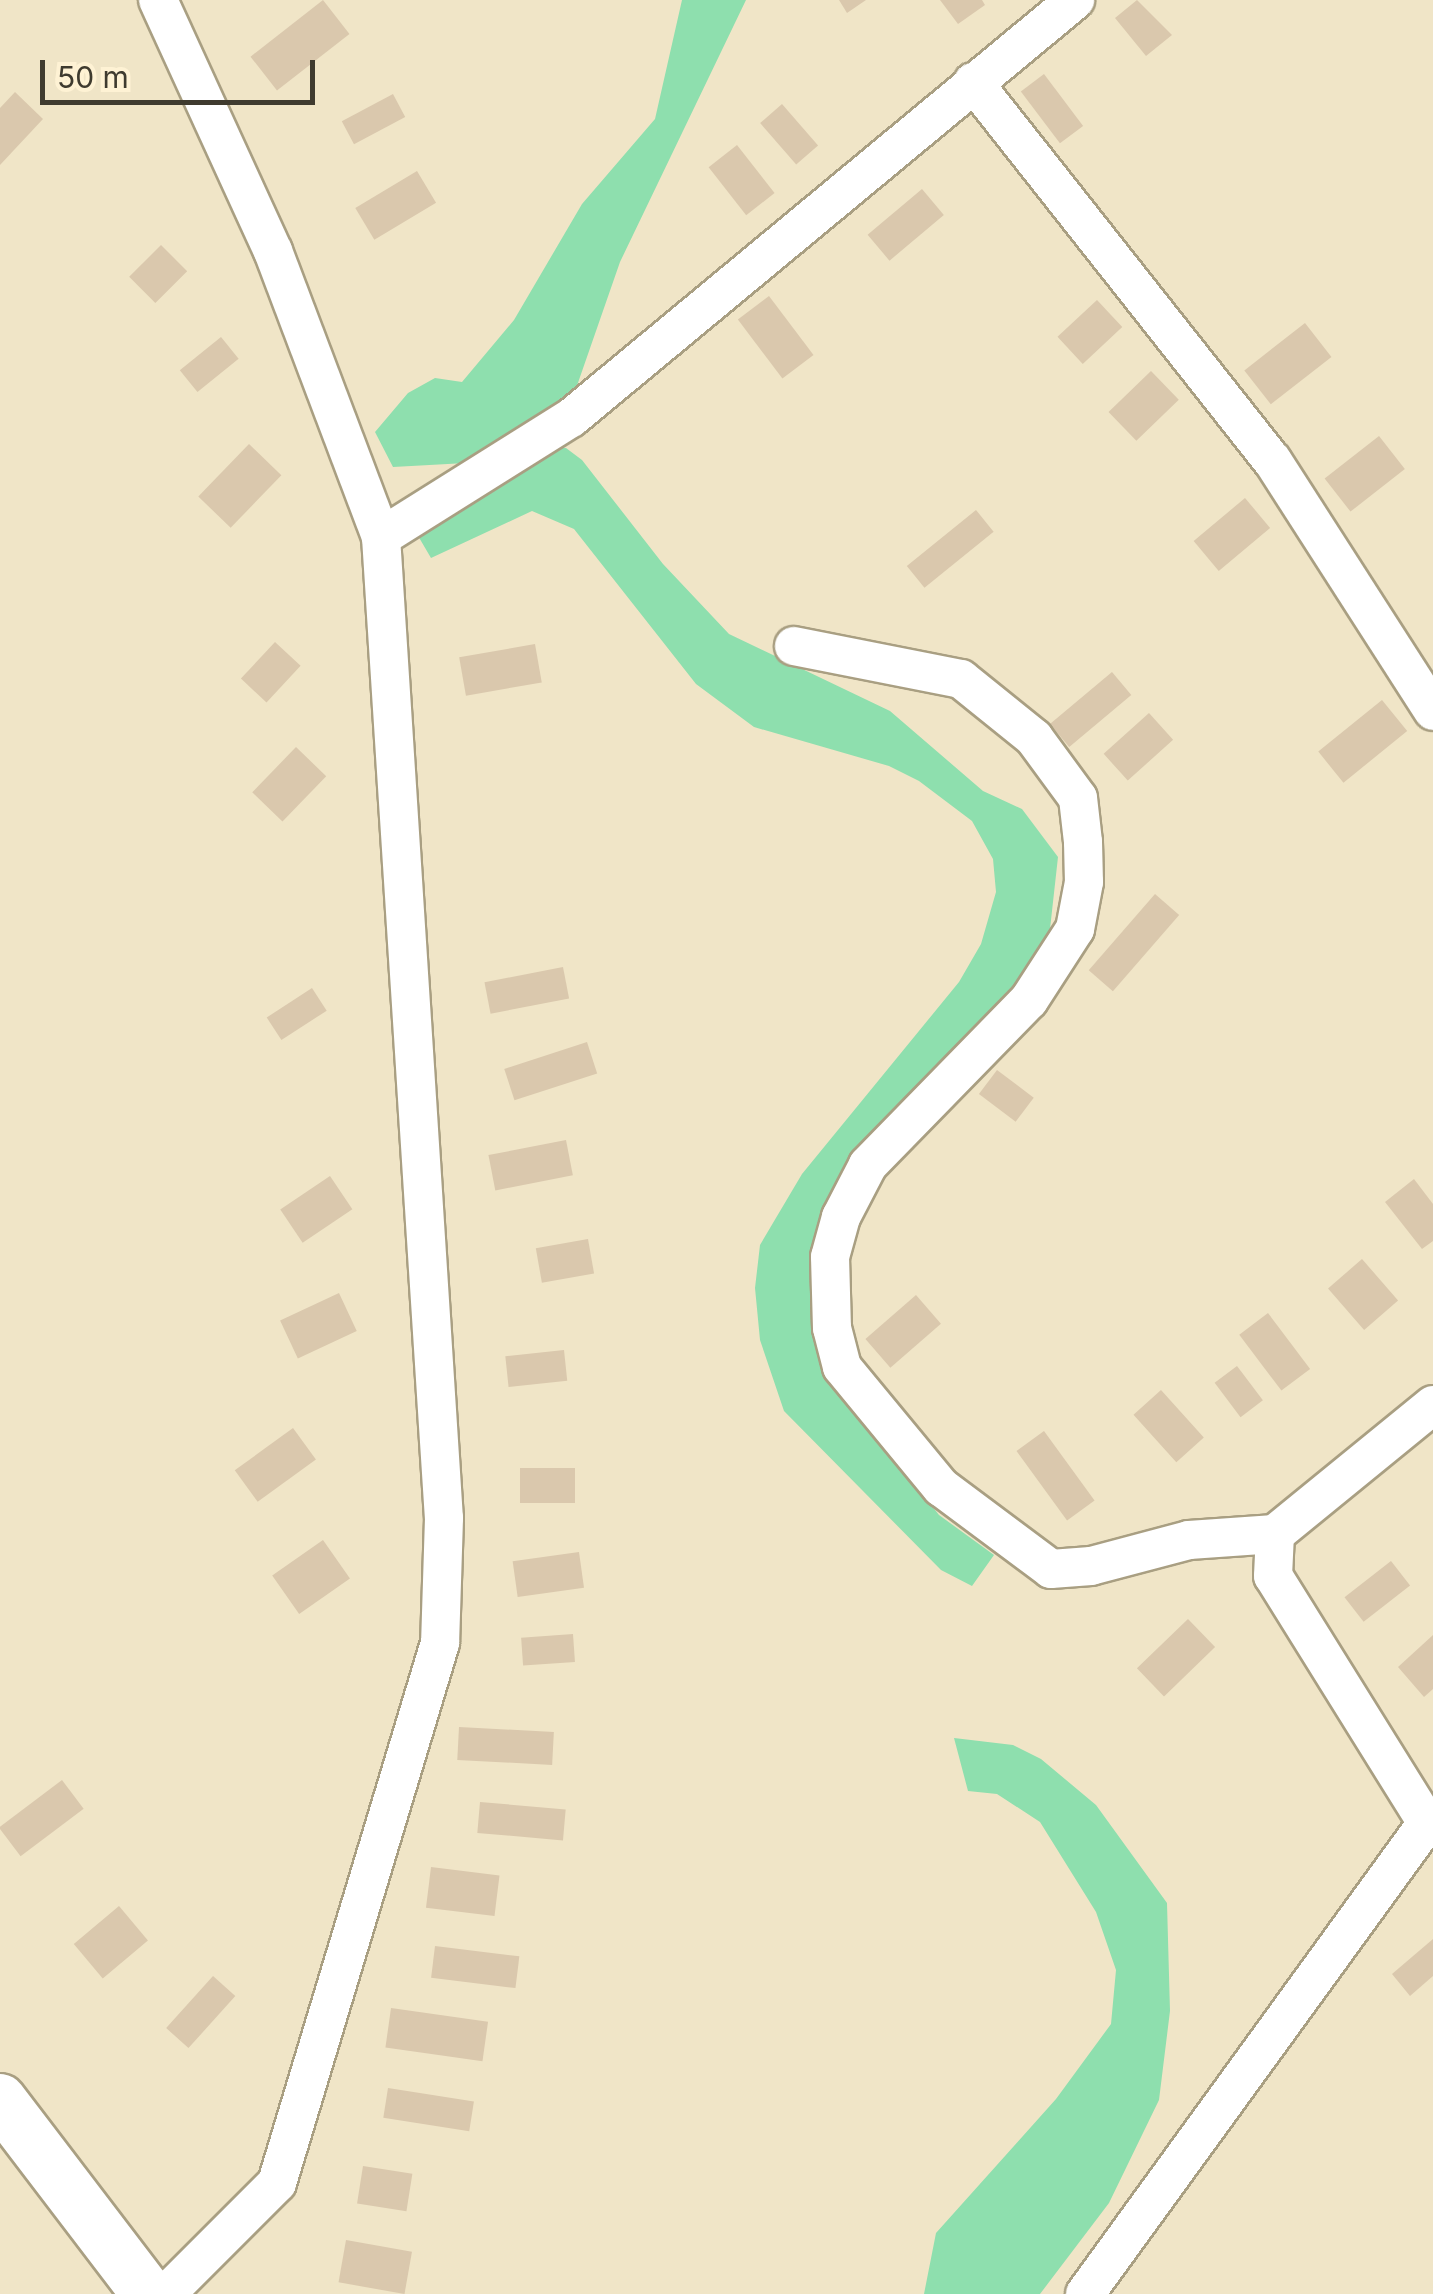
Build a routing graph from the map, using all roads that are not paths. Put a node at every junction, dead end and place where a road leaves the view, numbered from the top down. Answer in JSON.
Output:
{"nodes":[{"id":1,"x":158,"y":0,"type":"edge"},
{"id":2,"x":1075,"y":0,"type":"edge"},
{"id":3,"x":972,"y":82,"type":"junction"},
{"id":4,"x":380,"y":537,"type":"junction"},
{"id":5,"x":794,"y":646,"type":"dead end"},
{"id":6,"x":1433,"y":711,"type":"edge"},
{"id":7,"x":1433,"y":1405,"type":"edge"},
{"id":8,"x":1275,"y":1534,"type":"junction"},
{"id":9,"x":1430,"y":1827,"type":"edge"},
{"id":10,"x":0,"y":2100,"type":"edge"},
{"id":11,"x":148,"y":2294,"type":"edge"},
{"id":12,"x":166,"y":2294,"type":"edge"},
{"id":13,"x":1085,"y":2294,"type":"edge"}],
"edges":[{"from":1,"to":4,"type":"street"},
{"from":2,"to":3,"type":"street"},
{"from":3,"to":4,"type":"street"},
{"from":3,"to":6,"type":"street"},
{"from":4,"to":12,"type":"street"},
{"from":5,"to":8,"type":"street"},
{"from":7,"to":8,"type":"street"},
{"from":8,"to":9,"type":"street"},
{"from":9,"to":13,"type":"street"},
{"from":10,"to":11,"type":"street"}]}
